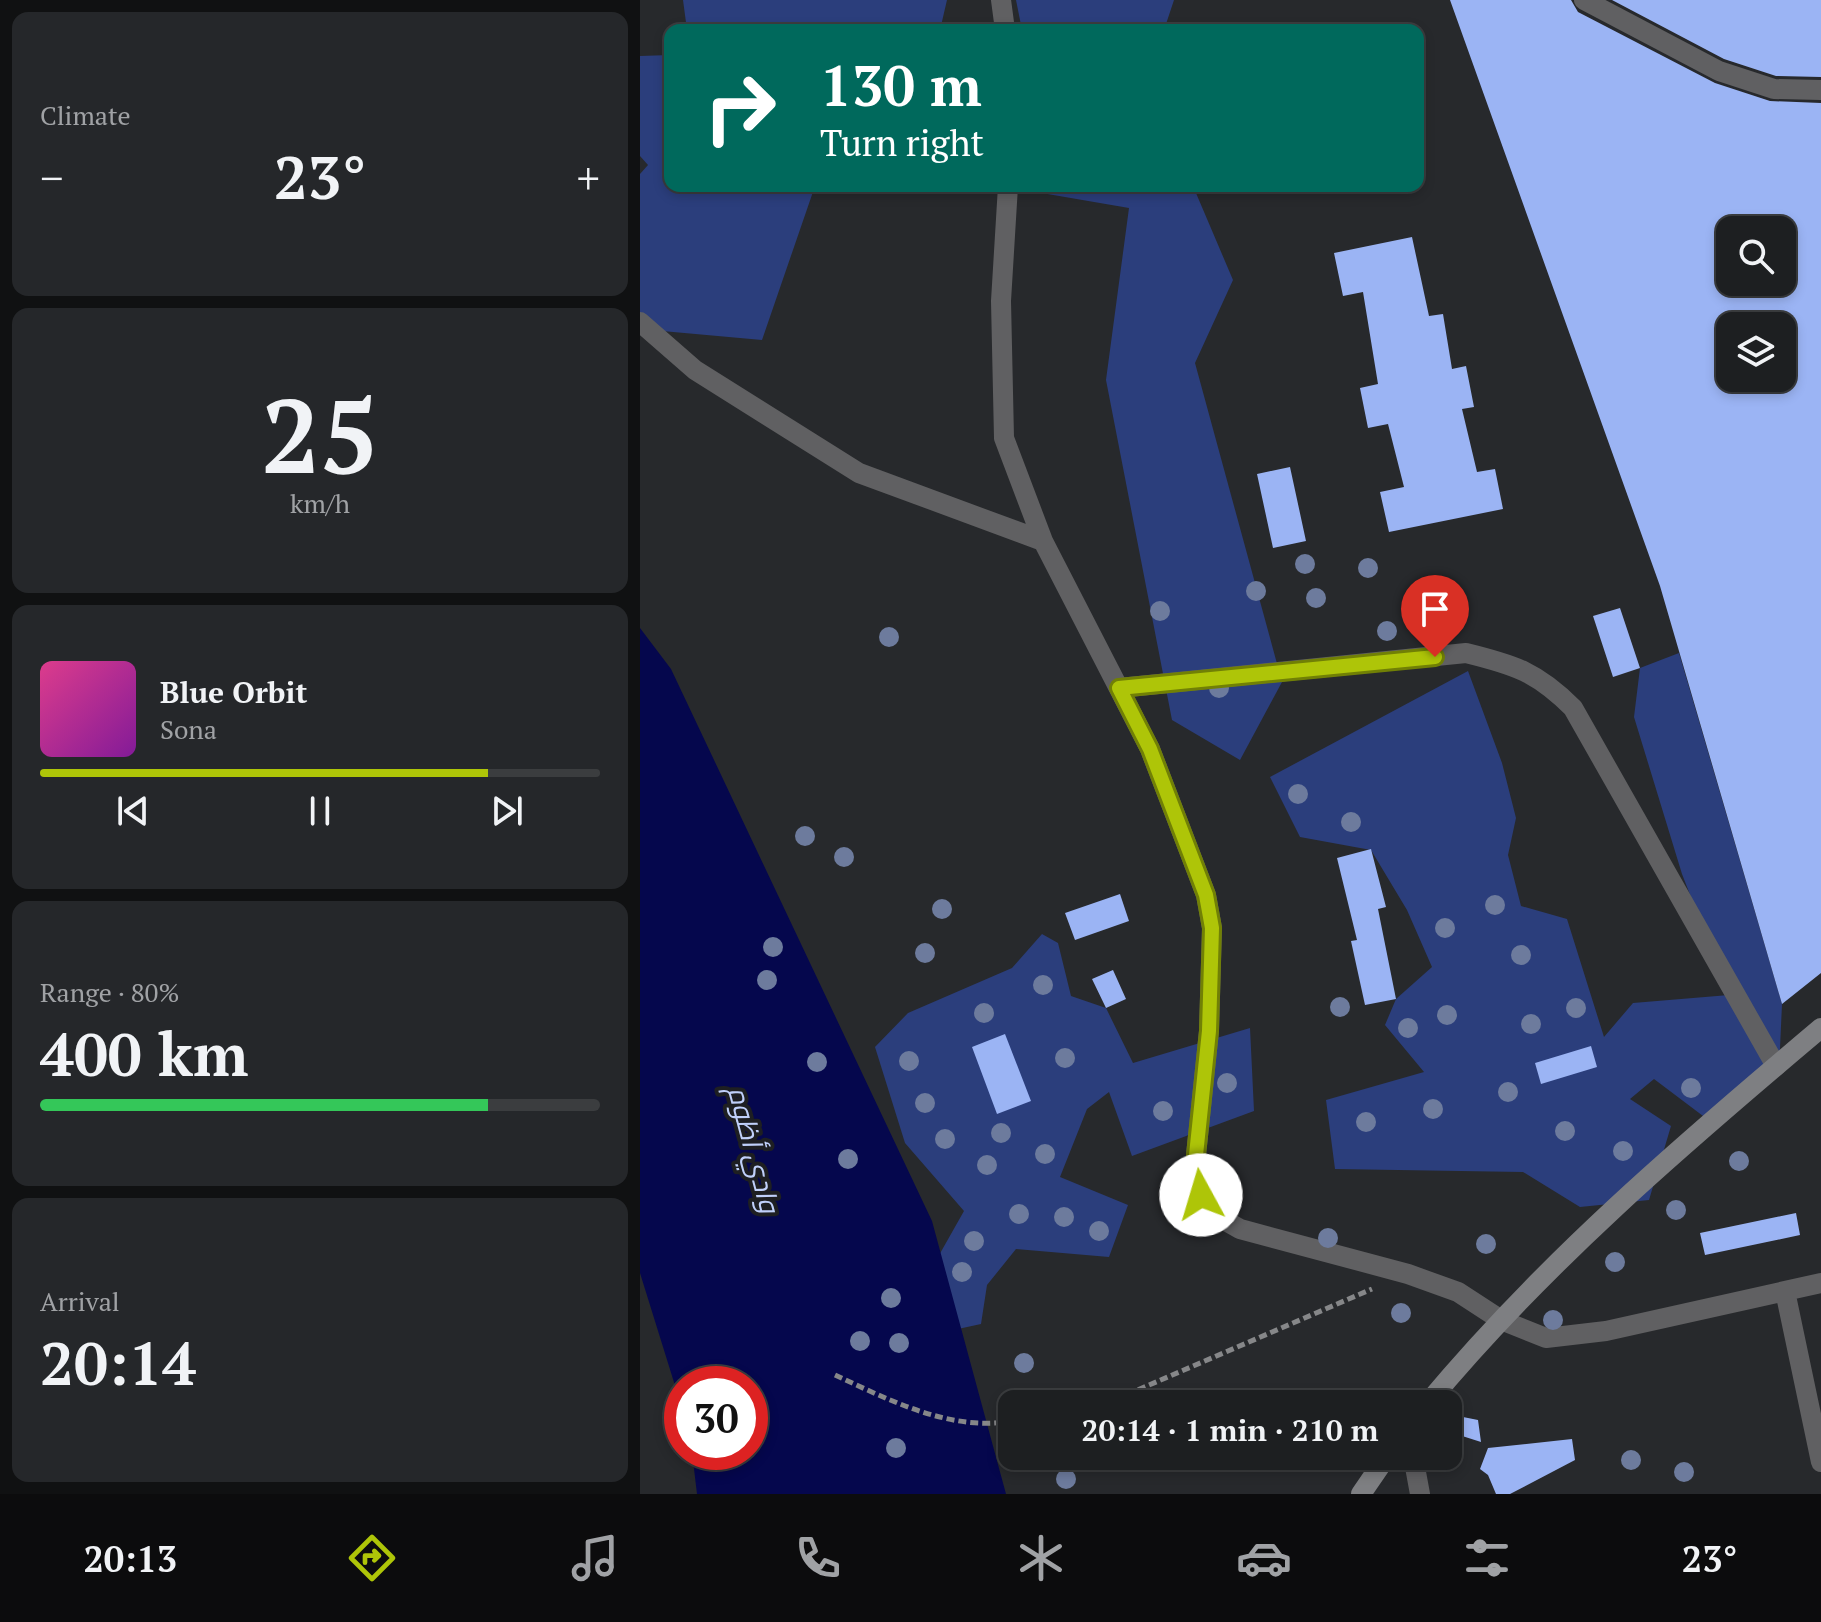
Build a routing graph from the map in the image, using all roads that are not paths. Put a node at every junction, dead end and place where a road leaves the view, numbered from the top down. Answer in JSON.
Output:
{"nodes":[{"id":1,"x":1001,"y":0,"type":"edge"},
{"id":2,"x":1584,"y":0,"type":"edge"},
{"id":3,"x":1004,"y":24,"type":"edge"},
{"id":4,"x":1821,"y":90,"type":"edge"},
{"id":5,"x":1008,"y":192,"type":"edge"},
{"id":6,"x":640,"y":322,"type":"edge"},
{"id":7,"x":1043,"y":541,"type":"junction"},
{"id":8,"x":1119,"y":688,"type":"junction"},
{"id":9,"x":1821,"y":1028,"type":"edge"},
{"id":10,"x":1776,"y":1066,"type":"junction"},
{"id":11,"x":1821,"y":1283,"type":"edge"},
{"id":12,"x":1785,"y":1291,"type":"junction"},
{"id":13,"x":1501,"y":1320,"type":"junction"},
{"id":14,"x":1439,"y":1390,"type":"edge"},
{"id":15,"x":1821,"y":1462,"type":"edge"},
{"id":16,"x":1377,"y":1470,"type":"edge"},
{"id":17,"x":1416,"y":1470,"type":"edge"},
{"id":18,"x":1361,"y":1494,"type":"edge"},
{"id":19,"x":1420,"y":1494,"type":"edge"}],
"edges":[{"from":1,"to":3,"type":"street"},
{"from":2,"to":4,"type":"street"},
{"from":5,"to":7,"type":"street"},
{"from":6,"to":7,"type":"street"},
{"from":7,"to":8,"type":"street"},
{"from":8,"to":10,"type":"street"},
{"from":8,"to":13,"type":"street"},
{"from":9,"to":10,"type":"main road"},
{"from":10,"to":13,"type":"main road"},
{"from":11,"to":12,"type":"street"},
{"from":12,"to":13,"type":"street"},
{"from":12,"to":15,"type":"street"},
{"from":13,"to":14,"type":"main road"},
{"from":16,"to":18,"type":"main road"},
{"from":17,"to":19,"type":"street"}]}
